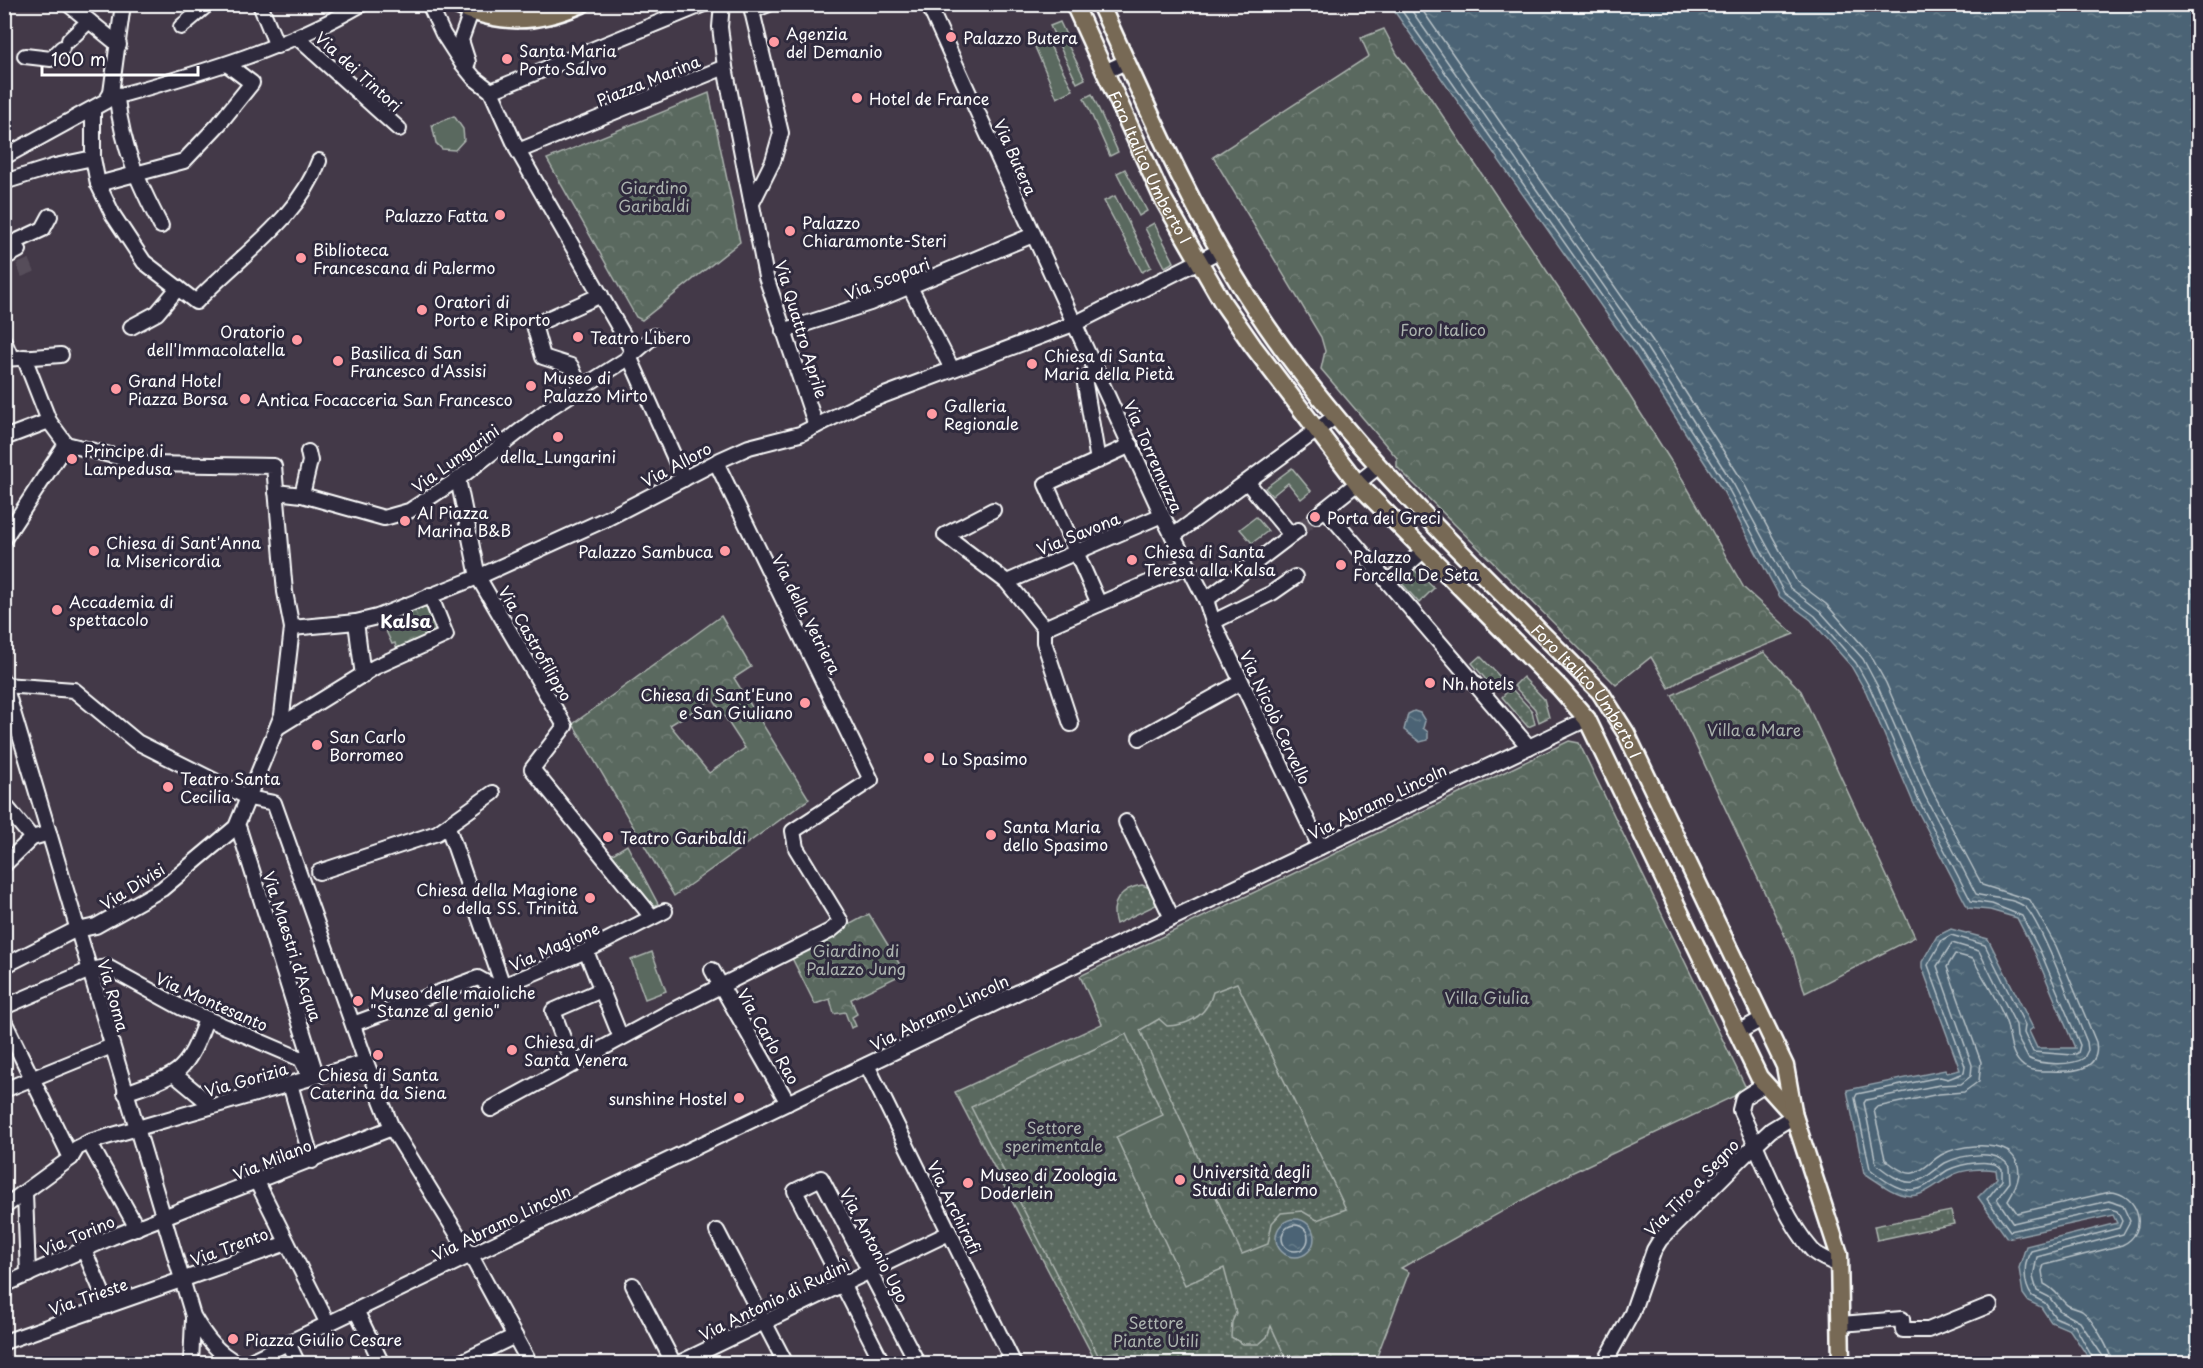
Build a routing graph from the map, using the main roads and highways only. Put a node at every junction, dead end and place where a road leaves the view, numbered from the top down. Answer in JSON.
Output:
{"nodes":[{"id":1,"x":454,"y":4,"type":"edge"},
{"id":2,"x":582,"y":4,"type":"edge"},
{"id":3,"x":1074,"y":4,"type":"edge"},
{"id":4,"x":1100,"y":4,"type":"edge"},
{"id":5,"x":1794,"y":1116,"type":"junction"},
{"id":6,"x":1835,"y":1362,"type":"edge"}],
"edges":[{"from":1,"to":2,"type":"main road"},
{"from":3,"to":5,"type":"main road","name":"Foro Italico Umberto I"},
{"from":4,"to":5,"type":"main road","name":"Foro Italico Umberto I"},
{"from":5,"to":6,"type":"main road"}]}
